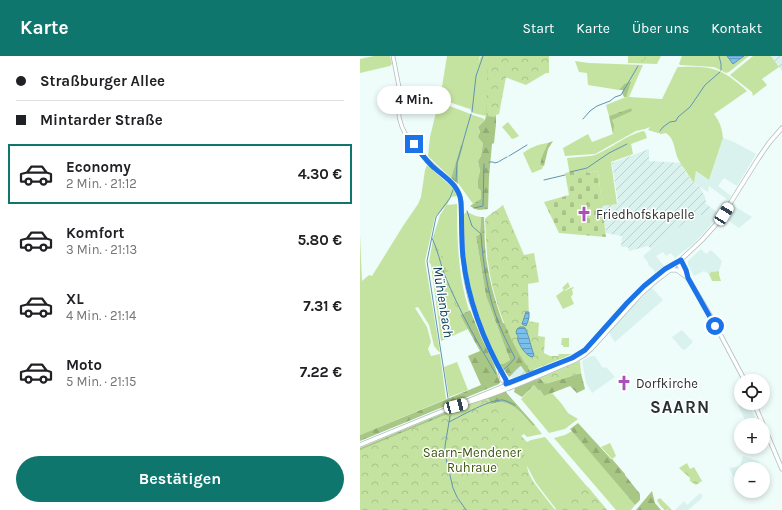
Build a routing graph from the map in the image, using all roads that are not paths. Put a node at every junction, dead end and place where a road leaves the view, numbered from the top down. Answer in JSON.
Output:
{"nodes":[{"id":1,"x":393,"y":56,"type":"edge"},
{"id":2,"x":782,"y":128,"type":"edge"},
{"id":3,"x":680,"y":261,"type":"junction"},
{"id":4,"x":670,"y":270,"type":"junction"},
{"id":5,"x":684,"y":275,"type":"junction"},
{"id":6,"x":688,"y":278,"type":"junction"},
{"id":7,"x":603,"y":333,"type":"junction"},
{"id":8,"x":740,"y":374,"type":"edge"},
{"id":9,"x":507,"y":386,"type":"junction"},
{"id":10,"x":757,"y":410,"type":"edge"},
{"id":11,"x":360,"y":445,"type":"edge"},
{"id":12,"x":782,"y":469,"type":"edge"}],
"edges":[{"from":1,"to":9,"type":"main road"},
{"from":2,"to":3,"type":"main road"},
{"from":3,"to":4,"type":"main road"},
{"from":3,"to":5,"type":"main road"},
{"from":3,"to":6,"type":"main road"},
{"from":3,"to":7,"type":"main road"},
{"from":4,"to":5,"type":"main road"},
{"from":4,"to":7,"type":"main road"},
{"from":5,"to":6,"type":"main road"},
{"from":6,"to":8,"type":"main road"},
{"from":7,"to":9,"type":"main road"},
{"from":9,"to":11,"type":"main road"},
{"from":10,"to":12,"type":"main road"}]}
